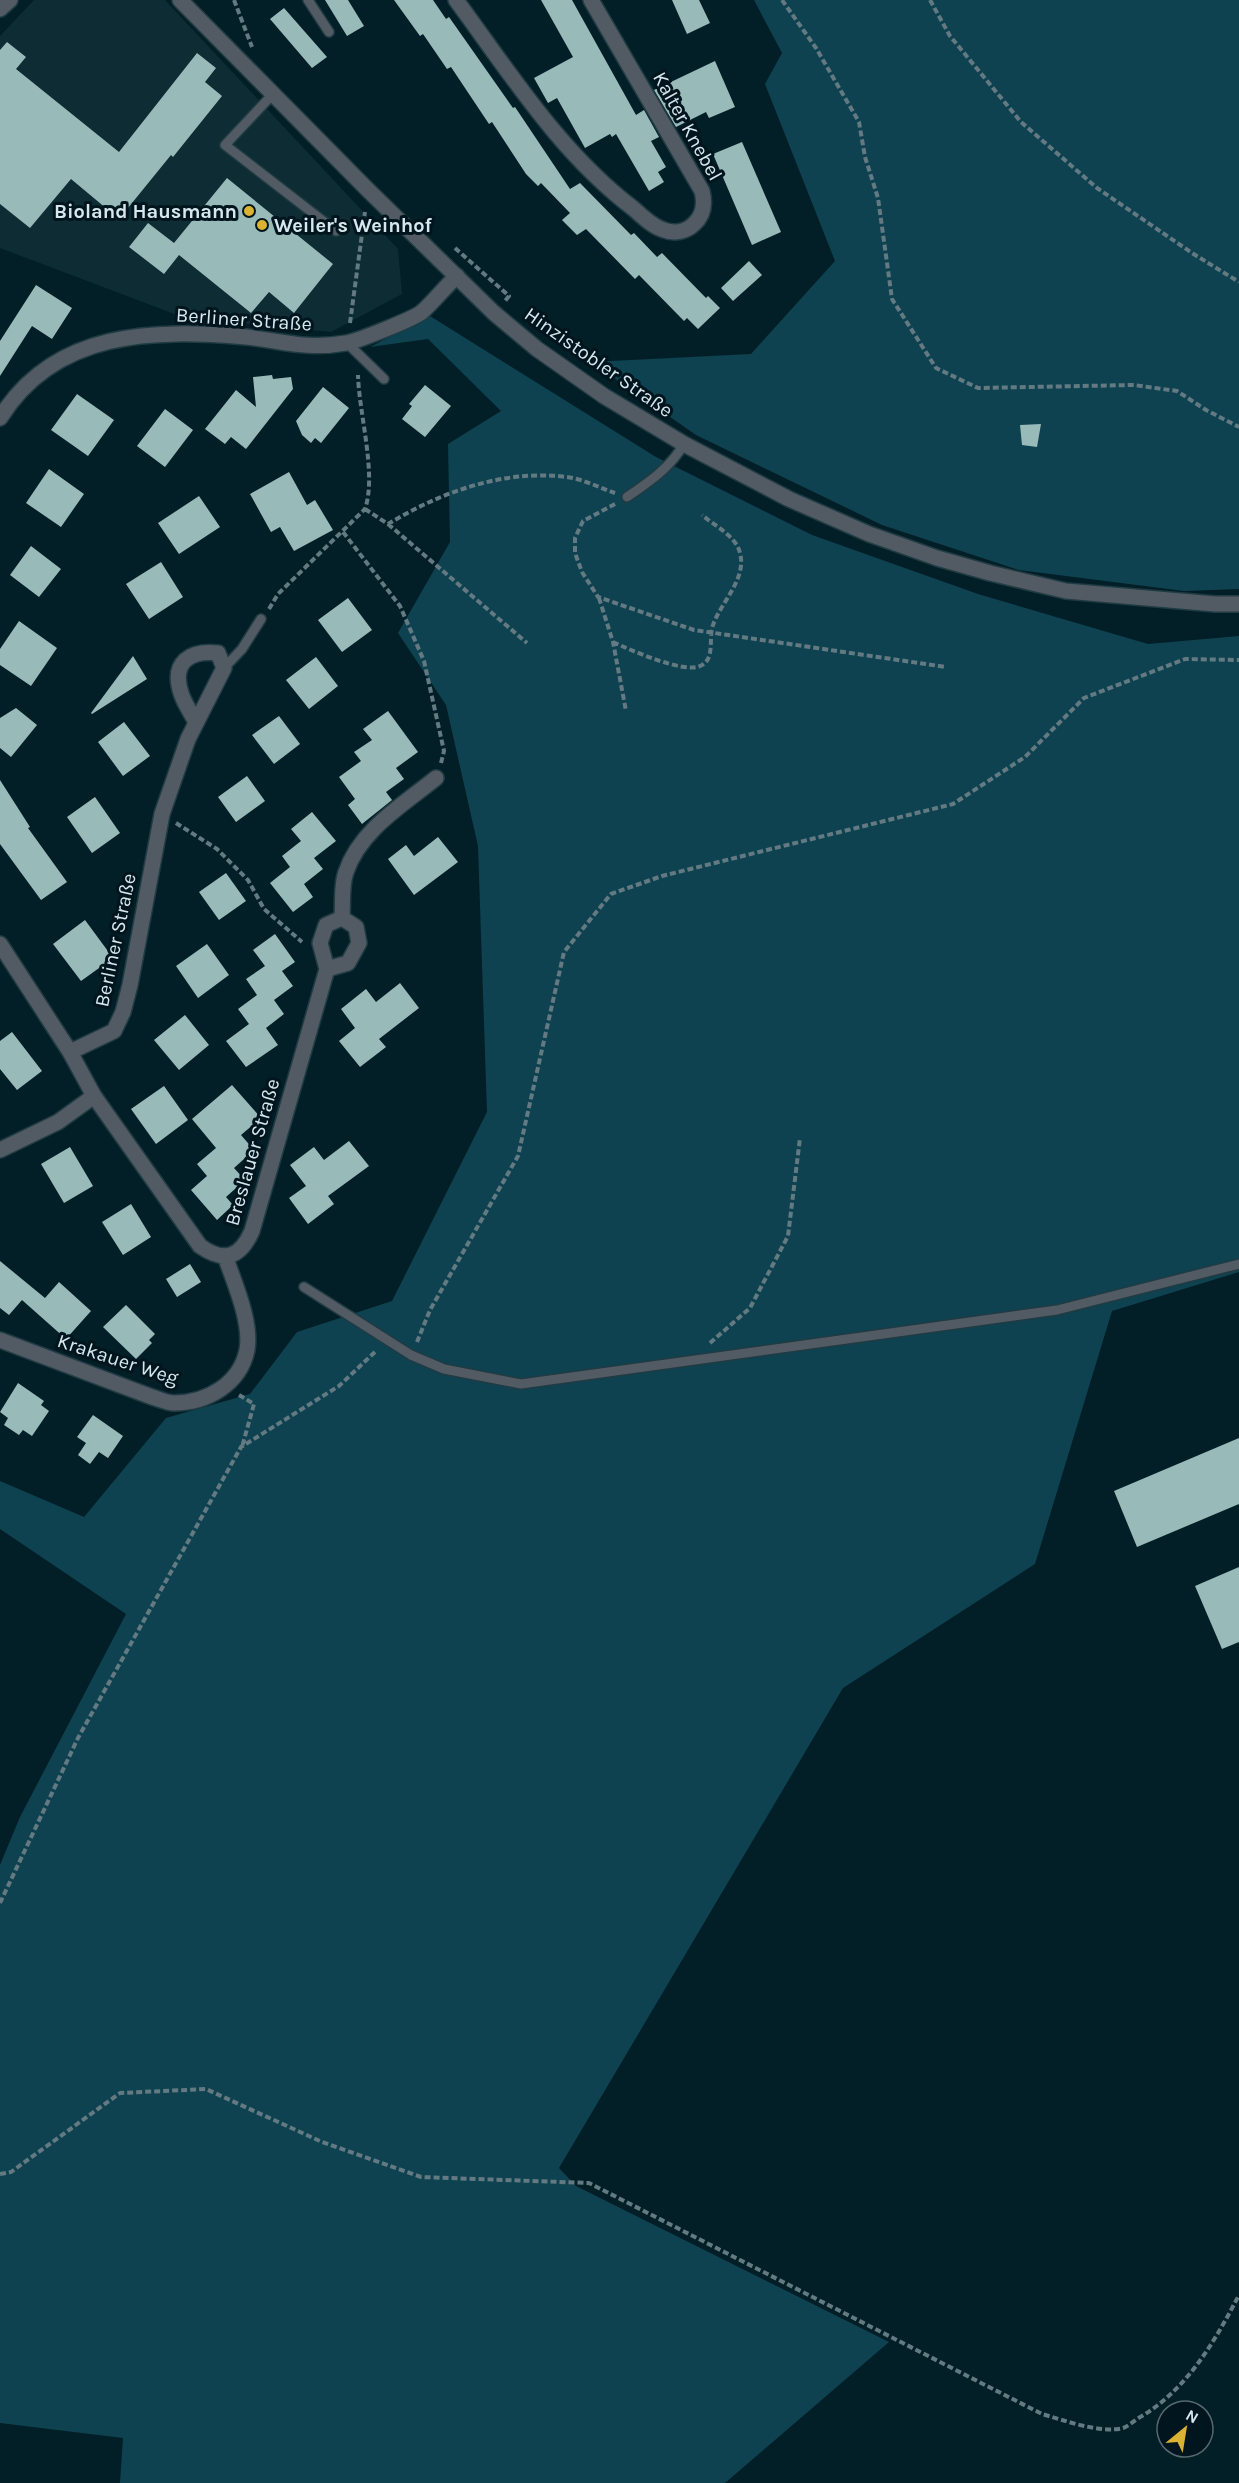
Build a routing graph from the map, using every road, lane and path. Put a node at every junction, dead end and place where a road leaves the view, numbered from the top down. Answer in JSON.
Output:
{"nodes":[{"id":1,"x":10,"y":0,"type":"edge"},
{"id":2,"x":180,"y":0,"type":"edge"},
{"id":3,"x":308,"y":0,"type":"edge"},
{"id":4,"x":456,"y":0,"type":"edge"},
{"id":5,"x":591,"y":0,"type":"edge"},
{"id":6,"x":782,"y":0,"type":"edge"},
{"id":7,"x":930,"y":0,"type":"edge"},
{"id":8,"x":0,"y":9,"type":"edge"},
{"id":9,"x":329,"y":32,"type":"dead end"},
{"id":10,"x":273,"y":94,"type":"junction"},
{"id":11,"x":368,"y":190,"type":"junction"},
{"id":12,"x":336,"y":231,"type":"dead end"},
{"id":13,"x":456,"y":276,"type":"junction"},
{"id":14,"x":1239,"y":282,"type":"edge"},
{"id":15,"x":347,"y":343,"type":"junction"},
{"id":16,"x":384,"y":379,"type":"dead end"},
{"id":17,"x":358,"y":384,"type":"dead end"},
{"id":18,"x":0,"y":418,"type":"edge"},
{"id":19,"x":1239,"y":428,"type":"edge"},
{"id":20,"x":684,"y":444,"type":"junction"},
{"id":21,"x":627,"y":497,"type":"junction"},
{"id":22,"x":365,"y":509,"type":"junction"},
{"id":23,"x":702,"y":515,"type":"dead end"},
{"id":24,"x":388,"y":524,"type":"junction"},
{"id":25,"x":343,"y":532,"type":"junction"},
{"id":26,"x":598,"y":597,"type":"junction"},
{"id":27,"x":1239,"y":604,"type":"edge"},
{"id":28,"x":261,"y":619,"type":"joint"},
{"id":29,"x":711,"y":633,"type":"junction"},
{"id":30,"x":613,"y":642,"type":"junction"},
{"id":31,"x":527,"y":643,"type":"dead end"},
{"id":32,"x":1239,"y":660,"type":"edge"},
{"id":33,"x":946,"y":667,"type":"dead end"},
{"id":34,"x":224,"y":668,"type":"junction"},
{"id":35,"x":626,"y":711,"type":"dead end"},
{"id":36,"x":196,"y":722,"type":"junction"},
{"id":37,"x":436,"y":778,"type":"joint"},
{"id":38,"x":162,"y":814,"type":"junction"},
{"id":39,"x":342,"y":918,"type":"junction"},
{"id":40,"x":0,"y":944,"type":"edge"},
{"id":41,"x":307,"y":947,"type":"dead end"},
{"id":42,"x":327,"y":969,"type":"junction"},
{"id":43,"x":70,"y":1052,"type":"junction"},
{"id":44,"x":94,"y":1096,"type":"junction"},
{"id":45,"x":800,"y":1138,"type":"dead end"},
{"id":46,"x":0,"y":1150,"type":"edge"},
{"id":47,"x":225,"y":1256,"type":"junction"},
{"id":48,"x":1239,"y":1264,"type":"edge"},
{"id":49,"x":304,"y":1287,"type":"dead end"},
{"id":50,"x":0,"y":1341,"type":"edge"},
{"id":51,"x":387,"y":1341,"type":"junction"},
{"id":52,"x":411,"y":1355,"type":"junction"},
{"id":53,"x":688,"y":1362,"type":"junction"},
{"id":54,"x":226,"y":1386,"type":"junction"},
{"id":55,"x":242,"y":1448,"type":"junction"},
{"id":56,"x":0,"y":1903,"type":"edge"},
{"id":57,"x":0,"y":2175,"type":"edge"},
{"id":58,"x":1239,"y":2295,"type":"edge"}],
"edges":[{"from":1,"to":8,"type":"street"},
{"from":2,"to":10,"type":"street","name":"Hinzistobler Straße"},
{"from":3,"to":9,"type":"lane"},
{"from":4,"to":5,"type":"street","name":"Kalter Knebel"},
{"from":6,"to":19,"type":"path"},
{"from":7,"to":14,"type":"path"},
{"from":10,"to":11,"type":"street","name":"Hinzistobler Straße"},
{"from":10,"to":12,"type":"lane"},
{"from":11,"to":13,"type":"street","name":"Hinzistobler Straße"},
{"from":11,"to":15,"type":"path"},
{"from":13,"to":15,"type":"street","name":"Berliner Straße"},
{"from":13,"to":20,"type":"street","name":"Hinzistobler Straße"},
{"from":15,"to":16,"type":"lane"},
{"from":15,"to":18,"type":"street","name":"Berliner Straße"},
{"from":17,"to":22,"type":"path"},
{"from":20,"to":21,"type":"lane"},
{"from":20,"to":27,"type":"street","name":"Hinzistobler Straße"},
{"from":21,"to":24,"type":"path"},
{"from":21,"to":26,"type":"path"},
{"from":22,"to":24,"type":"path"},
{"from":22,"to":25,"type":"path"},
{"from":23,"to":29,"type":"path"},
{"from":24,"to":31,"type":"path"},
{"from":25,"to":28,"type":"path"},
{"from":25,"to":37,"type":"path"},
{"from":26,"to":29,"type":"path"},
{"from":26,"to":30,"type":"path"},
{"from":28,"to":34,"type":"lane"},
{"from":29,"to":30,"type":"path"},
{"from":29,"to":33,"type":"path"},
{"from":30,"to":35,"type":"path"},
{"from":32,"to":52,"type":"path"},
{"from":34,"to":36,"type":"street","name":"Berliner Straße"},
{"from":34,"to":36,"type":"street"},
{"from":36,"to":38,"type":"street","name":"Berliner Straße"},
{"from":37,"to":39,"type":"street"},
{"from":38,"to":41,"type":"path"},
{"from":38,"to":43,"type":"street","name":"Berliner Straße"},
{"from":39,"to":42,"type":"street","name":"Breslauer Straße"},
{"from":39,"to":42,"type":"street"},
{"from":40,"to":43,"type":"street"},
{"from":42,"to":47,"type":"street","name":"Breslauer Straße"},
{"from":43,"to":44,"type":"street"},
{"from":44,"to":46,"type":"street"},
{"from":44,"to":47,"type":"street"},
{"from":45,"to":53,"type":"path"},
{"from":47,"to":54,"type":"street"},
{"from":48,"to":53,"type":"lane"},
{"from":49,"to":51,"type":"lane"},
{"from":50,"to":54,"type":"street","name":"Krakauer Weg"},
{"from":51,"to":52,"type":"lane"},
{"from":51,"to":55,"type":"path"},
{"from":52,"to":53,"type":"lane"},
{"from":54,"to":55,"type":"path"},
{"from":55,"to":56,"type":"path"},
{"from":57,"to":58,"type":"path"}]}
